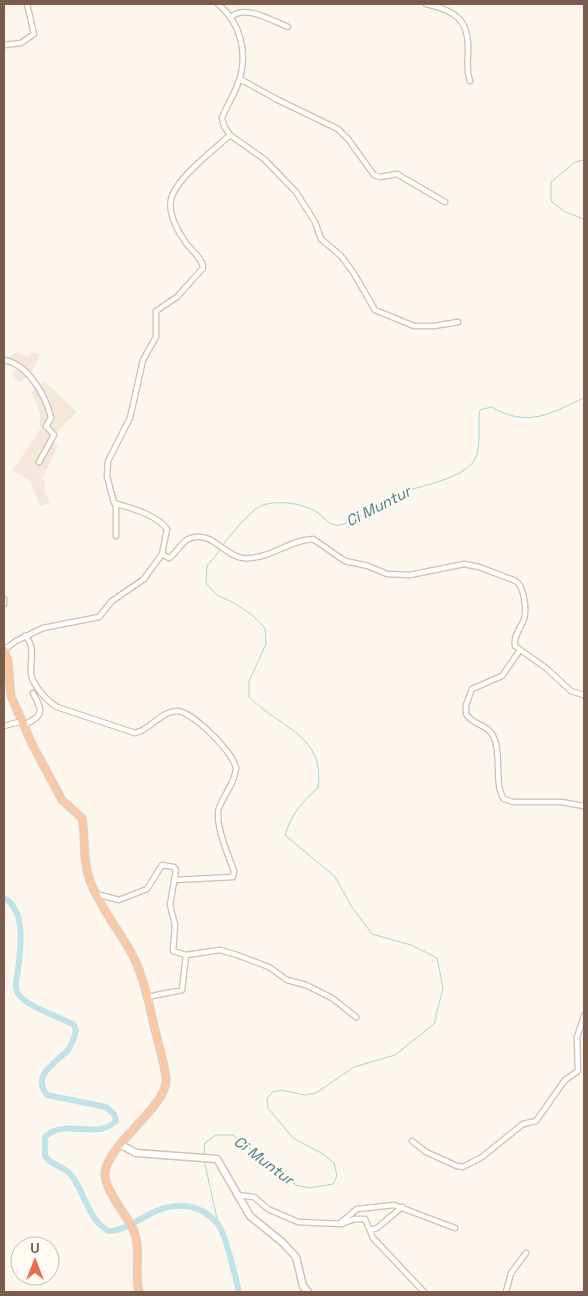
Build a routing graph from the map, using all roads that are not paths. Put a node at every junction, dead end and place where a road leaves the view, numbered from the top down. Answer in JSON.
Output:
{"nodes":[{"id":1,"x":27,"y":4,"type":"edge"},
{"id":2,"x":218,"y":4,"type":"edge"},
{"id":3,"x":426,"y":4,"type":"edge"},
{"id":4,"x":231,"y":17,"type":"junction"},
{"id":5,"x":288,"y":27,"type":"dead end"},
{"id":6,"x":4,"y":45,"type":"edge"},
{"id":7,"x":240,"y":79,"type":"junction"},
{"id":8,"x":470,"y":81,"type":"dead end"},
{"id":9,"x":230,"y":135,"type":"junction"},
{"id":10,"x":445,"y":202,"type":"dead end"},
{"id":11,"x":458,"y":322,"type":"dead end"},
{"id":12,"x":4,"y":360,"type":"edge"},
{"id":13,"x":39,"y":462,"type":"dead end"},
{"id":14,"x":116,"y":504,"type":"junction"},
{"id":15,"x":116,"y":536,"type":"dead end"},
{"id":16,"x":162,"y":554,"type":"junction"},
{"id":17,"x":4,"y":599,"type":"edge"},
{"id":18,"x":4,"y":604,"type":"edge"},
{"id":19,"x":25,"y":636,"type":"junction"},
{"id":20,"x":4,"y":650,"type":"edge"},
{"id":21,"x":520,"y":650,"type":"junction"},
{"id":22,"x":33,"y":692,"type":"dead end"},
{"id":23,"x":584,"y":696,"type":"edge"},
{"id":24,"x":8,"y":697,"type":"edge"},
{"id":25,"x":23,"y":723,"type":"junction"},
{"id":26,"x":4,"y":726,"type":"edge"},
{"id":27,"x":584,"y":806,"type":"edge"},
{"id":28,"x":174,"y":880,"type":"junction"},
{"id":29,"x":96,"y":894,"type":"junction"},
{"id":30,"x":186,"y":955,"type":"junction"},
{"id":31,"x":147,"y":997,"type":"junction"},
{"id":32,"x":584,"y":1016,"type":"edge"},
{"id":33,"x":356,"y":1017,"type":"dead end"},
{"id":34,"x":412,"y":1141,"type":"dead end"},
{"id":35,"x":121,"y":1145,"type":"junction"},
{"id":36,"x":237,"y":1195,"type":"junction"},
{"id":37,"x":402,"y":1207,"type":"junction"},
{"id":38,"x":339,"y":1224,"type":"junction"},
{"id":39,"x":455,"y":1228,"type":"dead end"},
{"id":40,"x":370,"y":1230,"type":"junction"},
{"id":41,"x":526,"y":1253,"type":"dead end"},
{"id":42,"x":139,"y":1292,"type":"edge"},
{"id":43,"x":308,"y":1292,"type":"edge"},
{"id":44,"x":424,"y":1292,"type":"edge"},
{"id":45,"x":506,"y":1292,"type":"edge"}],
"edges":[{"from":1,"to":6,"type":"street"},
{"from":2,"to":4,"type":"street"},
{"from":3,"to":8,"type":"street"},
{"from":4,"to":5,"type":"street"},
{"from":4,"to":7,"type":"street"},
{"from":7,"to":9,"type":"street"},
{"from":7,"to":10,"type":"street"},
{"from":9,"to":11,"type":"street"},
{"from":9,"to":14,"type":"street"},
{"from":12,"to":13,"type":"street"},
{"from":14,"to":15,"type":"street"},
{"from":14,"to":16,"type":"street"},
{"from":16,"to":19,"type":"street"},
{"from":16,"to":21,"type":"street"},
{"from":17,"to":18,"type":"street"},
{"from":19,"to":20,"type":"street"},
{"from":19,"to":28,"type":"street"},
{"from":20,"to":24,"type":"highway"},
{"from":21,"to":23,"type":"street"},
{"from":21,"to":27,"type":"street"},
{"from":22,"to":25,"type":"street"},
{"from":24,"to":25,"type":"highway"},
{"from":25,"to":26,"type":"street"},
{"from":25,"to":29,"type":"highway"},
{"from":28,"to":29,"type":"street"},
{"from":28,"to":30,"type":"street"},
{"from":29,"to":31,"type":"highway"},
{"from":30,"to":31,"type":"street"},
{"from":30,"to":33,"type":"street"},
{"from":31,"to":35,"type":"highway"},
{"from":32,"to":34,"type":"street"},
{"from":35,"to":36,"type":"main road"},
{"from":35,"to":42,"type":"highway"},
{"from":36,"to":38,"type":"street"},
{"from":36,"to":43,"type":"main road"},
{"from":37,"to":38,"type":"street"},
{"from":37,"to":39,"type":"street"},
{"from":37,"to":40,"type":"street"},
{"from":38,"to":40,"type":"street"},
{"from":40,"to":44,"type":"street"},
{"from":41,"to":45,"type":"street"}]}
